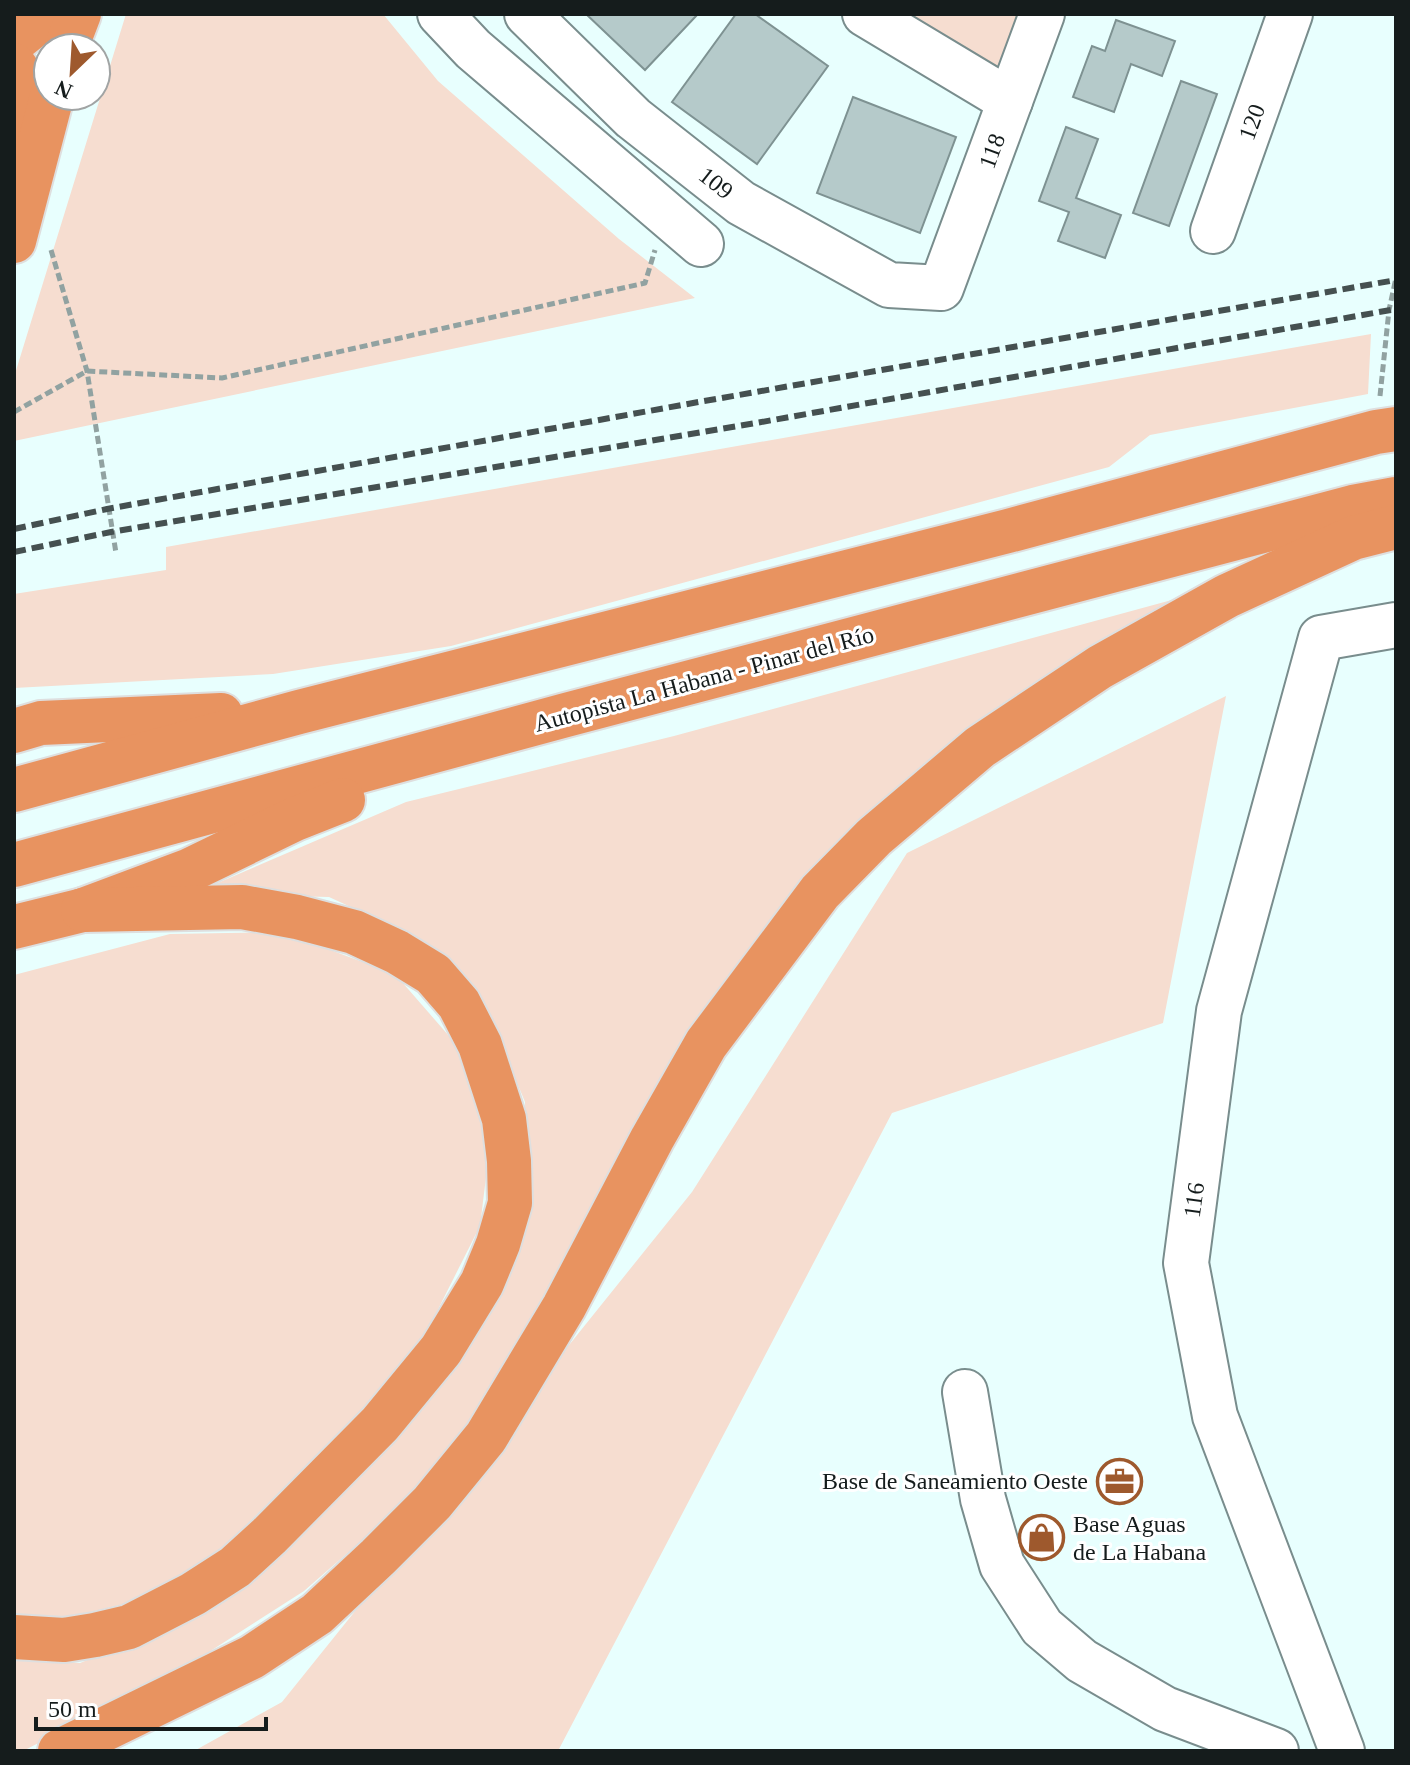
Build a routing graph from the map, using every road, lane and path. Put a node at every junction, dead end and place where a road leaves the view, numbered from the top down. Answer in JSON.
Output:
{"nodes":[{"id":1,"x":48,"y":14,"type":"edge"},
{"id":2,"x":440,"y":14,"type":"edge"},
{"id":3,"x":527,"y":14,"type":"edge"},
{"id":4,"x":865,"y":14,"type":"edge"},
{"id":5,"x":1042,"y":14,"type":"edge"},
{"id":6,"x":1290,"y":14,"type":"edge"},
{"id":7,"x":14,"y":41,"type":"edge"},
{"id":8,"x":14,"y":65,"type":"edge"},
{"id":9,"x":1010,"y":101,"type":"junction"},
{"id":10,"x":50,"y":112,"type":"edge"},
{"id":11,"x":14,"y":156,"type":"edge"},
{"id":12,"x":665,"y":214,"type":"junction"},
{"id":13,"x":1213,"y":231,"type":"dead end"},
{"id":14,"x":31,"y":241,"type":"edge"},
{"id":15,"x":701,"y":244,"type":"dead end"},
{"id":16,"x":941,"y":288,"type":"joint"},
{"id":17,"x":87,"y":371,"type":"junction"},
{"id":18,"x":14,"y":412,"type":"edge"},
{"id":19,"x":1396,"y":429,"type":"edge"},
{"id":20,"x":1396,"y":499,"type":"edge"},
{"id":21,"x":1396,"y":527,"type":"edge"},
{"id":22,"x":116,"y":553,"type":"dead end"},
{"id":23,"x":1396,"y":625,"type":"edge"},
{"id":24,"x":299,"y":712,"type":"junction"},
{"id":25,"x":566,"y":715,"type":"junction"},
{"id":26,"x":14,"y":731,"type":"edge"},
{"id":27,"x":14,"y":790,"type":"edge"},
{"id":28,"x":14,"y":865,"type":"edge"},
{"id":29,"x":83,"y":910,"type":"junction"},
{"id":30,"x":14,"y":927,"type":"edge"},
{"id":31,"x":965,"y":1392,"type":"dead end"},
{"id":32,"x":14,"y":1637,"type":"edge"},
{"id":33,"x":60,"y":1751,"type":"edge"},
{"id":34,"x":1276,"y":1751,"type":"edge"},
{"id":35,"x":1342,"y":1751,"type":"edge"}],
"edges":[{"from":1,"to":7,"type":"highway"},
{"from":2,"to":12,"type":"street"},
{"from":3,"to":16,"type":"street","name":"109"},
{"from":4,"to":9,"type":"street"},
{"from":5,"to":9,"type":"street","name":"118"},
{"from":6,"to":13,"type":"street","name":"120"},
{"from":8,"to":11,"type":"highway"},
{"from":9,"to":16,"type":"street","name":"118"},
{"from":10,"to":14,"type":"highway"},
{"from":12,"to":15,"type":"street"},
{"from":12,"to":17,"type":"path"},
{"from":14,"to":17,"type":"path"},
{"from":17,"to":18,"type":"path"},
{"from":17,"to":22,"type":"path"},
{"from":19,"to":24,"type":"highway"},
{"from":20,"to":25,"type":"highway","name":"Autopista La Habana - Pinar del Río"},
{"from":21,"to":33,"type":"highway"},
{"from":23,"to":35,"type":"street","name":"116"},
{"from":24,"to":26,"type":"highway"},
{"from":24,"to":27,"type":"highway"},
{"from":25,"to":28,"type":"highway","name":"Autopista La Habana - Pinar del Río"},
{"from":25,"to":29,"type":"highway"},
{"from":29,"to":30,"type":"highway"},
{"from":29,"to":32,"type":"highway"},
{"from":31,"to":34,"type":"street"}]}
